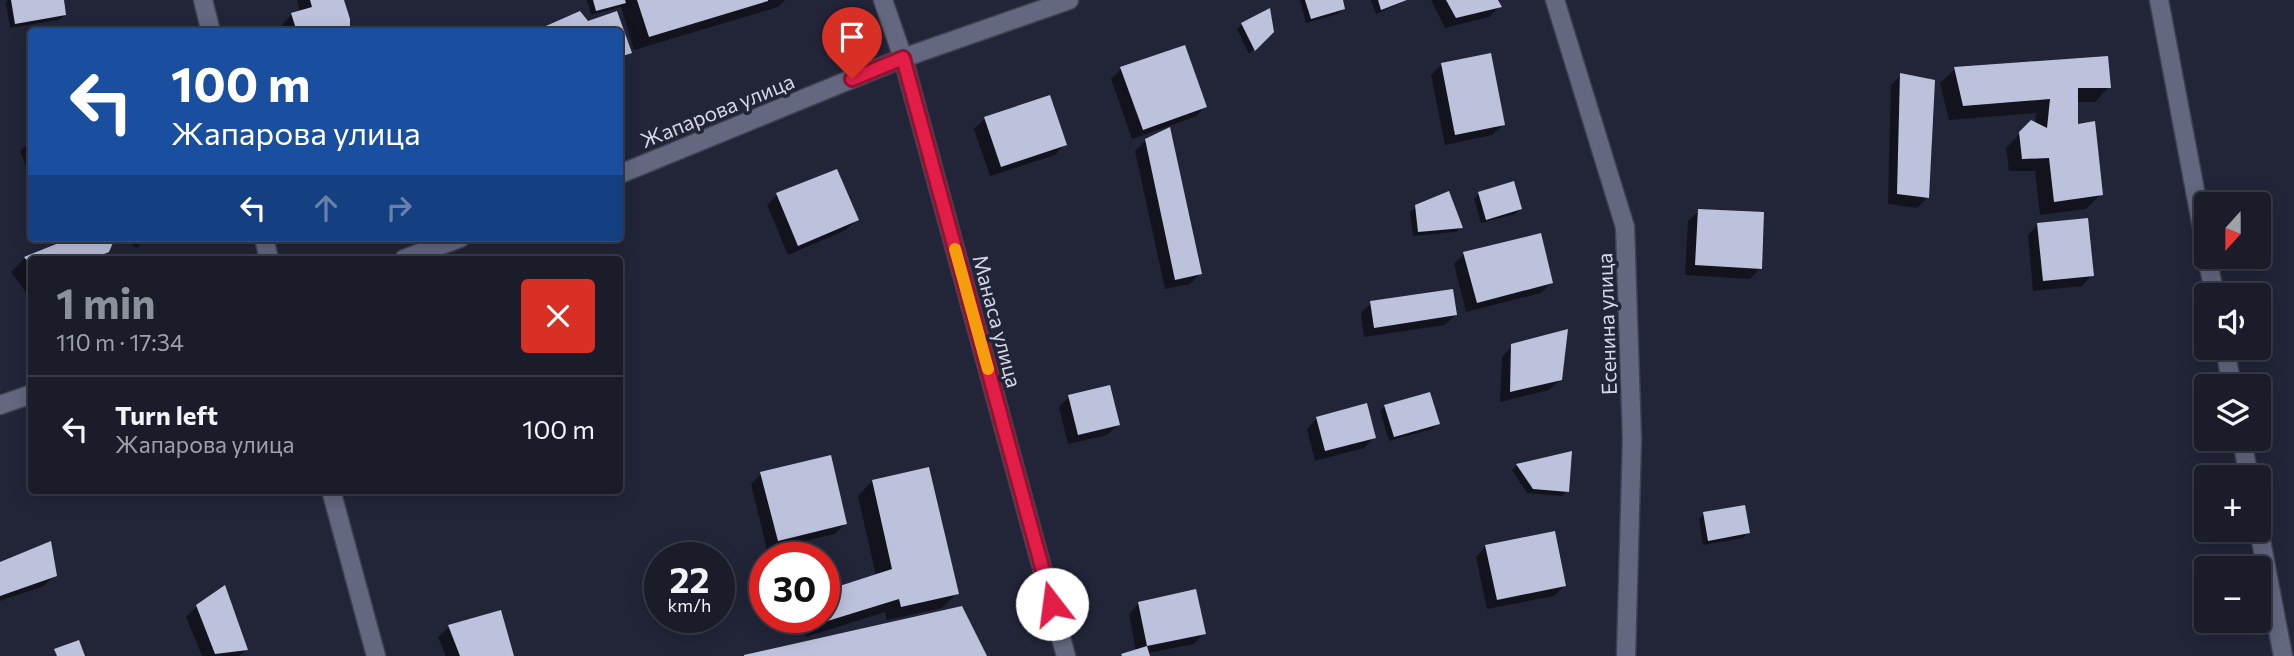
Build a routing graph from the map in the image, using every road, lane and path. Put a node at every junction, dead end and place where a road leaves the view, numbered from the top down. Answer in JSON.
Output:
{"nodes":[{"id":1,"x":203,"y":0,"type":"edge"},
{"id":2,"x":883,"y":0,"type":"edge"},
{"id":3,"x":1069,"y":0,"type":"edge"},
{"id":4,"x":1555,"y":0,"type":"edge"},
{"id":5,"x":2158,"y":0,"type":"edge"},
{"id":6,"x":210,"y":28,"type":"edge"},
{"id":7,"x":903,"y":58,"type":"junction"},
{"id":8,"x":623,"y":173,"type":"edge"},
{"id":9,"x":2195,"y":192,"type":"edge"},
{"id":10,"x":449,"y":242,"type":"edge"},
{"id":11,"x":412,"y":256,"type":"edge"},
{"id":12,"x":28,"y":395,"type":"edge"},
{"id":13,"x":0,"y":405,"type":"edge"},
{"id":14,"x":332,"y":494,"type":"edge"},
{"id":15,"x":2261,"y":542,"type":"edge"},
{"id":16,"x":376,"y":656,"type":"edge"},
{"id":17,"x":1066,"y":656,"type":"edge"},
{"id":18,"x":1626,"y":656,"type":"edge"},
{"id":19,"x":2283,"y":656,"type":"edge"}],
"edges":[{"from":1,"to":6,"type":"street"},
{"from":2,"to":7,"type":"street","name":"Манаса улица"},
{"from":3,"to":7,"type":"street","name":"Жапарова улица"},
{"from":4,"to":18,"type":"street","name":"Есенина улица"},
{"from":5,"to":9,"type":"street"},
{"from":7,"to":8,"type":"street","name":"Жапарова улица"},
{"from":7,"to":17,"type":"street","name":"Манаса улица"},
{"from":10,"to":11,"type":"street"},
{"from":12,"to":13,"type":"street"},
{"from":14,"to":16,"type":"street"},
{"from":15,"to":19,"type":"street"}]}
